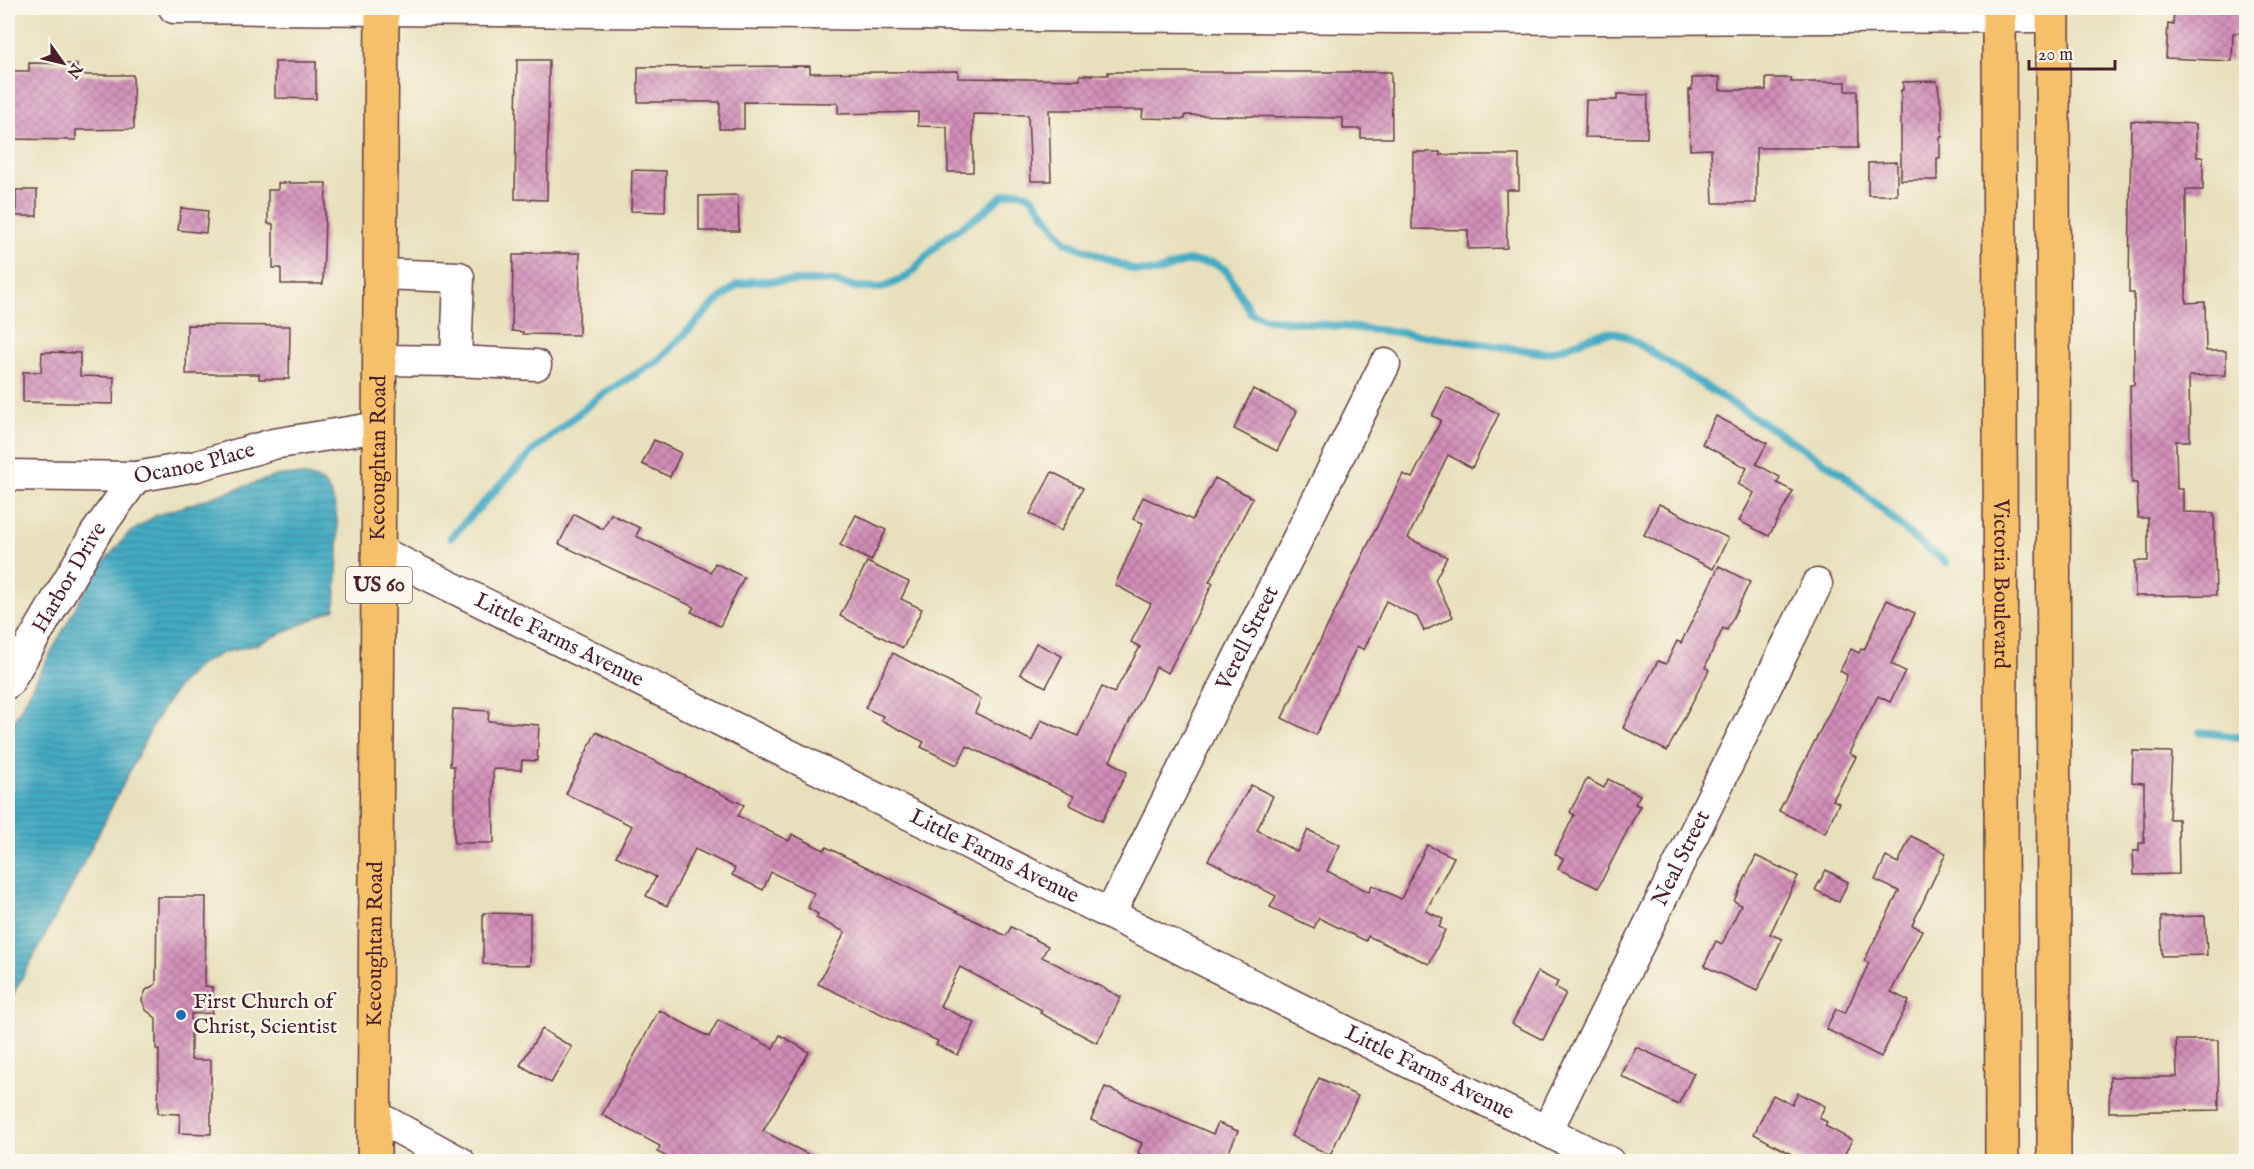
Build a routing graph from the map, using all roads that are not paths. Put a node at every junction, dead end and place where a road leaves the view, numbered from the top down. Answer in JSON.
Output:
{"nodes":[{"id":1,"x":174,"y":8,"type":"edge"},
{"id":2,"x":382,"y":9,"type":"edge"},
{"id":3,"x":1014,"y":12,"type":"edge"},
{"id":4,"x":2053,"y":12,"type":"edge"},
{"id":5,"x":1599,"y":13,"type":"edge"},
{"id":6,"x":1999,"y":13,"type":"edge"},
{"id":7,"x":380,"y":274,"type":"junction"},
{"id":8,"x":379,"y":360,"type":"junction"},
{"id":9,"x":456,"y":361,"type":"junction"},
{"id":10,"x":1385,"y":364,"type":"dead end"},
{"id":11,"x":536,"y":365,"type":"dead end"},
{"id":12,"x":379,"y":428,"type":"junction"},
{"id":13,"x":8,"y":475,"type":"edge"},
{"id":14,"x":136,"y":477,"type":"junction"},
{"id":15,"x":379,"y":551,"type":"junction"},
{"id":16,"x":1817,"y":584,"type":"dead end"},
{"id":17,"x":8,"y":683,"type":"edge"},
{"id":18,"x":1111,"y":912,"type":"junction"},
{"id":19,"x":376,"y":1116,"type":"junction"},
{"id":20,"x":1546,"y":1131,"type":"junction"},
{"id":21,"x":374,"y":1161,"type":"edge"},
{"id":22,"x":460,"y":1161,"type":"edge"},
{"id":23,"x":1610,"y":1161,"type":"edge"},
{"id":24,"x":2002,"y":1161,"type":"edge"},
{"id":25,"x":2054,"y":1161,"type":"edge"}],
"edges":[{"from":1,"to":2,"type":"street"},
{"from":2,"to":3,"type":"street"},
{"from":2,"to":7,"type":"main road","name":"Kecoughtan Road","number":"US 60"},
{"from":3,"to":5,"type":"street"},
{"from":4,"to":6,"type":"street"},
{"from":4,"to":25,"type":"main road"},
{"from":5,"to":6,"type":"street"},
{"from":6,"to":24,"type":"main road","name":"Victoria Boulevard"},
{"from":7,"to":8,"type":"main road","name":"Kecoughtan Road","number":"US 60"},
{"from":7,"to":9,"type":"street"},
{"from":8,"to":9,"type":"street"},
{"from":8,"to":12,"type":"main road","name":"Kecoughtan Road","number":"US 60"},
{"from":9,"to":11,"type":"street"},
{"from":10,"to":18,"type":"street","name":"Verell Street"},
{"from":12,"to":14,"type":"street","name":"Ocanoe Place"},
{"from":12,"to":15,"type":"main road","name":"Kecoughtan Road","number":"US 60"},
{"from":13,"to":14,"type":"street","name":"Ocanoe Place"},
{"from":14,"to":17,"type":"street","name":"Harbor Drive"},
{"from":15,"to":18,"type":"street","name":"Little Farms Avenue"},
{"from":15,"to":19,"type":"main road","name":"Kecoughtan Road","number":"US 60"},
{"from":16,"to":20,"type":"street","name":"Neal Street"},
{"from":18,"to":20,"type":"street","name":"Little Farms Avenue"},
{"from":19,"to":21,"type":"main road","name":"Kecoughtan Road","number":"US 60"},
{"from":19,"to":22,"type":"street"},
{"from":20,"to":23,"type":"street","name":"Little Farms Avenue"}]}
